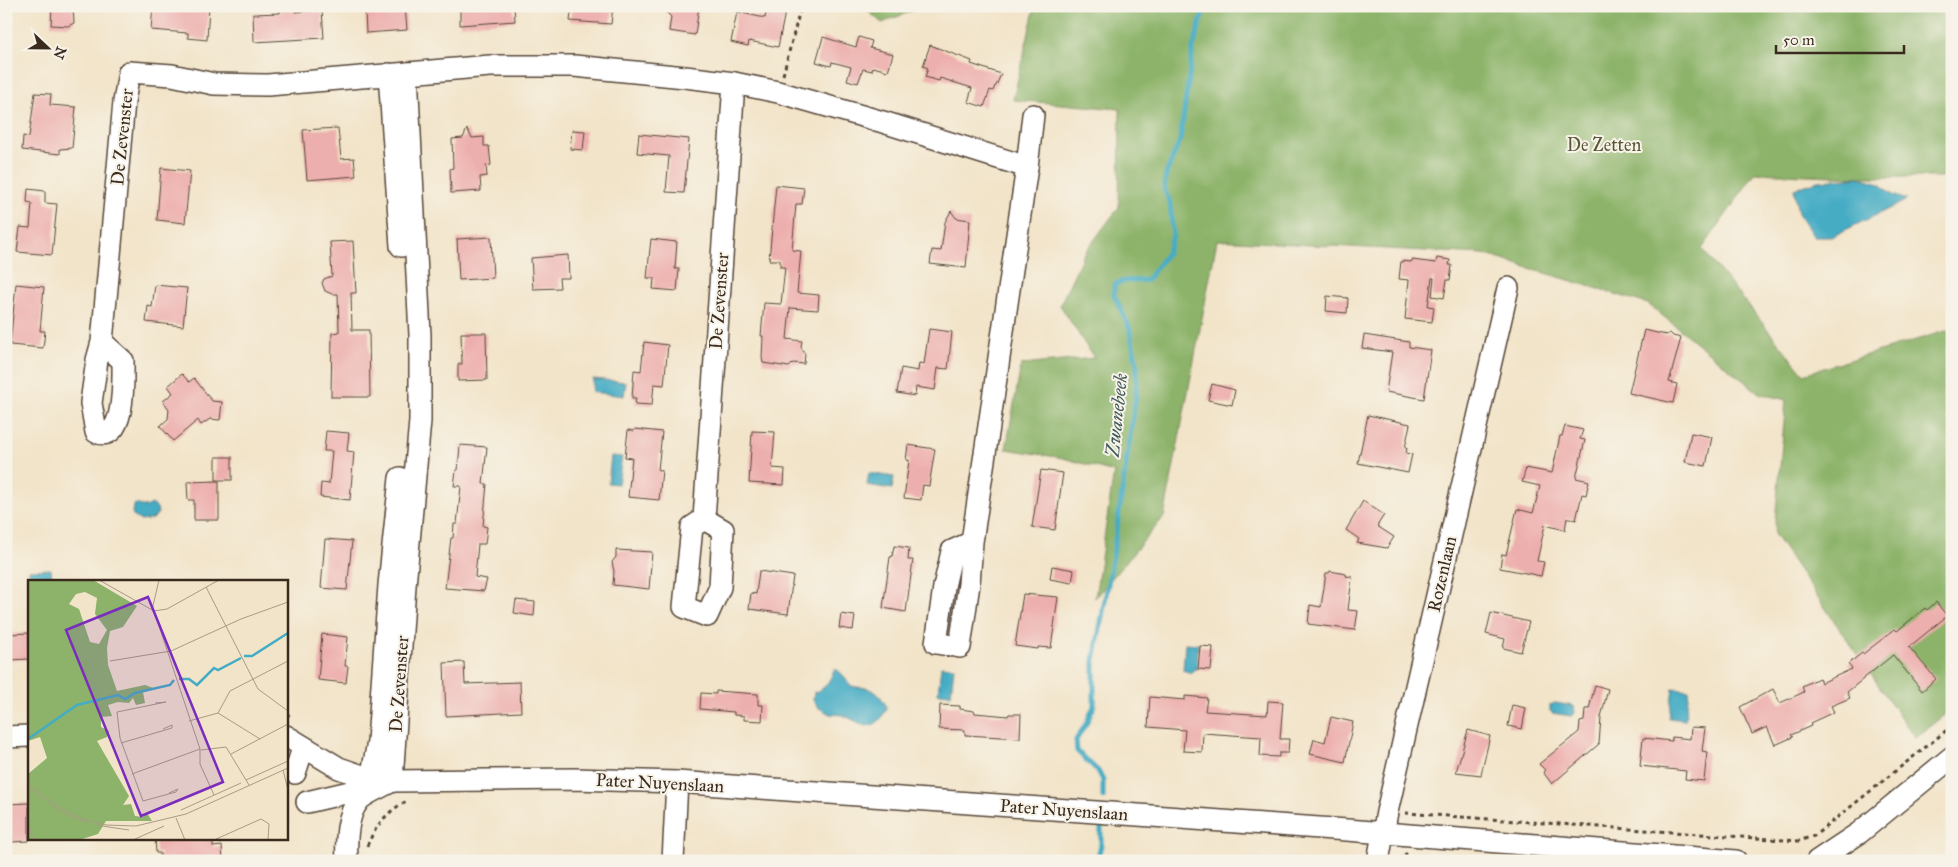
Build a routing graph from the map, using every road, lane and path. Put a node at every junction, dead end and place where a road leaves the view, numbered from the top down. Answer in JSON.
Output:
{"nodes":[{"id":1,"x":801,"y":6,"type":"edge"},
{"id":2,"x":398,"y":73,"type":"junction"},
{"id":3,"x":734,"y":83,"type":"junction"},
{"id":4,"x":778,"y":92,"type":"junction"},
{"id":5,"x":1033,"y":115,"type":"dead end"},
{"id":6,"x":1027,"y":167,"type":"junction"},
{"id":7,"x":1508,"y":288,"type":"dead end"},
{"id":8,"x":102,"y":342,"type":"dead end"},
{"id":9,"x":704,"y":518,"type":"dead end"},
{"id":10,"x":972,"y":542,"type":"dead end"},
{"id":11,"x":397,"y":585,"type":"junction"},
{"id":12,"x":1952,"y":726,"type":"edge"},
{"id":13,"x":28,"y":736,"type":"edge"},
{"id":14,"x":6,"y":737,"type":"edge"},
{"id":15,"x":294,"y":742,"type":"edge"},
{"id":16,"x":1952,"y":757,"type":"edge"},
{"id":17,"x":294,"y":772,"type":"dead end"},
{"id":18,"x":371,"y":779,"type":"junction"},
{"id":19,"x":392,"y":781,"type":"junction"},
{"id":20,"x":677,"y":782,"type":"junction"},
{"id":21,"x":416,"y":799,"type":"dead end"},
{"id":22,"x":307,"y":802,"type":"dead end"},
{"id":23,"x":1384,"y":822,"type":"junction"},
{"id":24,"x":366,"y":849,"type":"dead end"},
{"id":25,"x":1822,"y":860,"type":"edge"},
{"id":26,"x":347,"y":861,"type":"edge"},
{"id":27,"x":673,"y":861,"type":"edge"},
{"id":28,"x":1378,"y":861,"type":"edge"},
{"id":29,"x":1736,"y":861,"type":"edge"}],
"edges":[{"from":1,"to":4,"type":"path"},
{"from":2,"to":3,"type":"street","name":"De Zevenster"},
{"from":2,"to":8,"type":"street","name":"De Zevenster"},
{"from":2,"to":11,"type":"street","name":"De Zevenster"},
{"from":3,"to":4,"type":"street","name":"De Zevenster"},
{"from":3,"to":9,"type":"street","name":"De Zevenster"},
{"from":4,"to":6,"type":"street","name":"De Zevenster"},
{"from":5,"to":6,"type":"street"},
{"from":6,"to":10,"type":"street"},
{"from":7,"to":23,"type":"street","name":"Rozenlaan"},
{"from":11,"to":18,"type":"street","name":"De Zevenster"},
{"from":11,"to":19,"type":"street","name":"De Zevenster"},
{"from":12,"to":23,"type":"path"},
{"from":13,"to":14,"type":"street"},
{"from":15,"to":17,"type":"street"},
{"from":15,"to":18,"type":"street","name":"Pater Nuyenslaan"},
{"from":16,"to":25,"type":"street"},
{"from":18,"to":19,"type":"street","name":"Pater Nuyenslaan"},
{"from":19,"to":20,"type":"street","name":"Pater Nuyenslaan"},
{"from":19,"to":22,"type":"street"},
{"from":19,"to":26,"type":"street","name":"Pater Nuyenslaan"},
{"from":20,"to":23,"type":"street","name":"Pater Nuyenslaan"},
{"from":20,"to":27,"type":"street"},
{"from":21,"to":24,"type":"path"},
{"from":23,"to":28,"type":"street","name":"Rozenlaan"},
{"from":23,"to":29,"type":"street","name":"Pater Nuyenslaan"}]}
